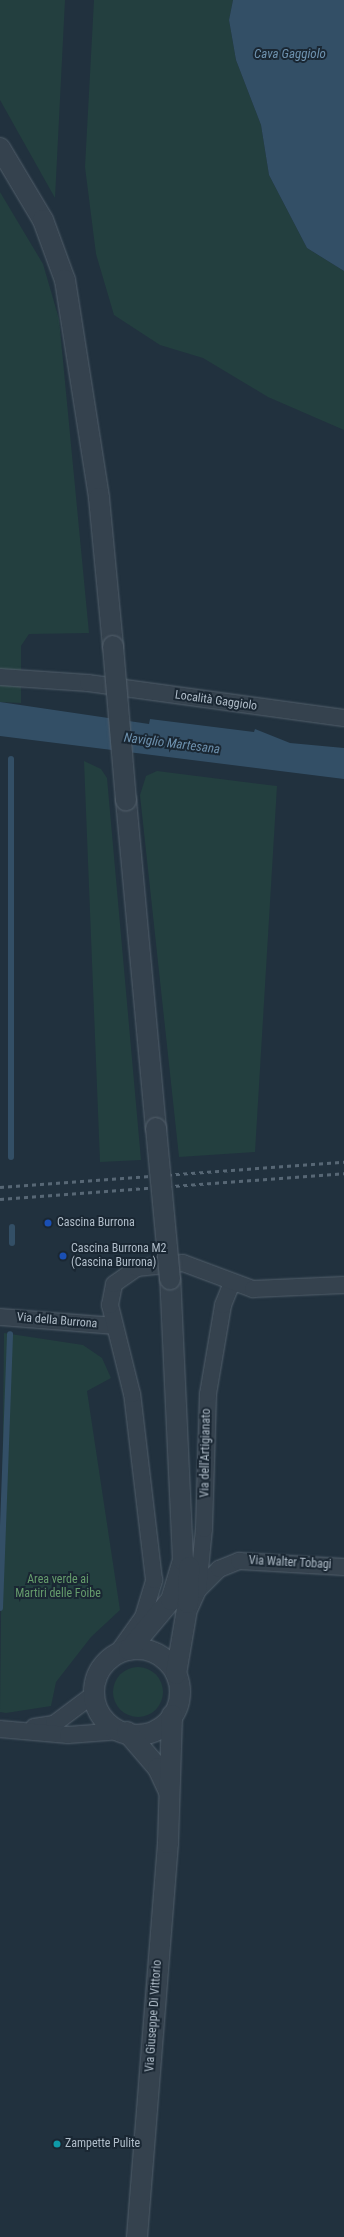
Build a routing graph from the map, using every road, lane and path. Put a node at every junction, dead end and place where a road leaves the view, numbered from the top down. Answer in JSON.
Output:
{"nodes":[{"id":1,"x":0,"y":148,"type":"edge"},
{"id":2,"x":0,"y":677,"type":"edge"},
{"id":3,"x":344,"y":718,"type":"edge"},
{"id":4,"x":232,"y":1283,"type":"junction"},
{"id":5,"x":344,"y":1285,"type":"edge"},
{"id":6,"x":0,"y":1317,"type":"edge"},
{"id":7,"x":114,"y":1326,"type":"junction"},
{"id":8,"x":184,"y":1549,"type":"junction"},
{"id":9,"x":344,"y":1567,"type":"edge"},
{"id":10,"x":198,"y":1590,"type":"junction"},
{"id":11,"x":183,"y":1623,"type":"junction"},
{"id":12,"x":122,"y":1652,"type":"junction"},
{"id":13,"x":176,"y":1674,"type":"junction"},
{"id":14,"x":94,"y":1694,"type":"junction"},
{"id":15,"x":172,"y":1715,"type":"junction"},
{"id":16,"x":6,"y":1730,"type":"edge"},
{"id":17,"x":124,"y":1732,"type":"junction"},
{"id":18,"x":169,"y":1794,"type":"junction"},
{"id":19,"x":137,"y":2237,"type":"edge"}],
"edges":[{"from":1,"to":8,"type":"street","bridge":true},
{"from":2,"to":3,"type":"street","name":"Località Gaggiolo"},
{"from":4,"to":5,"type":"street"},
{"from":4,"to":7,"type":"street"},
{"from":4,"to":10,"type":"street","name":"Via dell'Artigianato"},
{"from":6,"to":7,"type":"street","name":"Via della Burrona"},
{"from":7,"to":12,"type":"street"},
{"from":8,"to":11,"type":"street"},
{"from":8,"to":12,"type":"street"},
{"from":9,"to":10,"type":"street","name":"Via Walter Tobagi"},
{"from":10,"to":11,"type":"street","name":"Via dell'Artigianato"},
{"from":11,"to":13,"type":"street"},
{"from":12,"to":13,"type":"street"},
{"from":12,"to":14,"type":"street"},
{"from":13,"to":15,"type":"street"},
{"from":14,"to":16,"type":"street"},
{"from":14,"to":17,"type":"street"},
{"from":15,"to":17,"type":"street"},
{"from":15,"to":18,"type":"street","name":"Via Giuseppe Di Vittorio"},
{"from":16,"to":17,"type":"street"},
{"from":17,"to":18,"type":"street","name":"Via Giuseppe Di Vittorio"},
{"from":18,"to":19,"type":"street","name":"Via Giuseppe Di Vittorio"}]}
